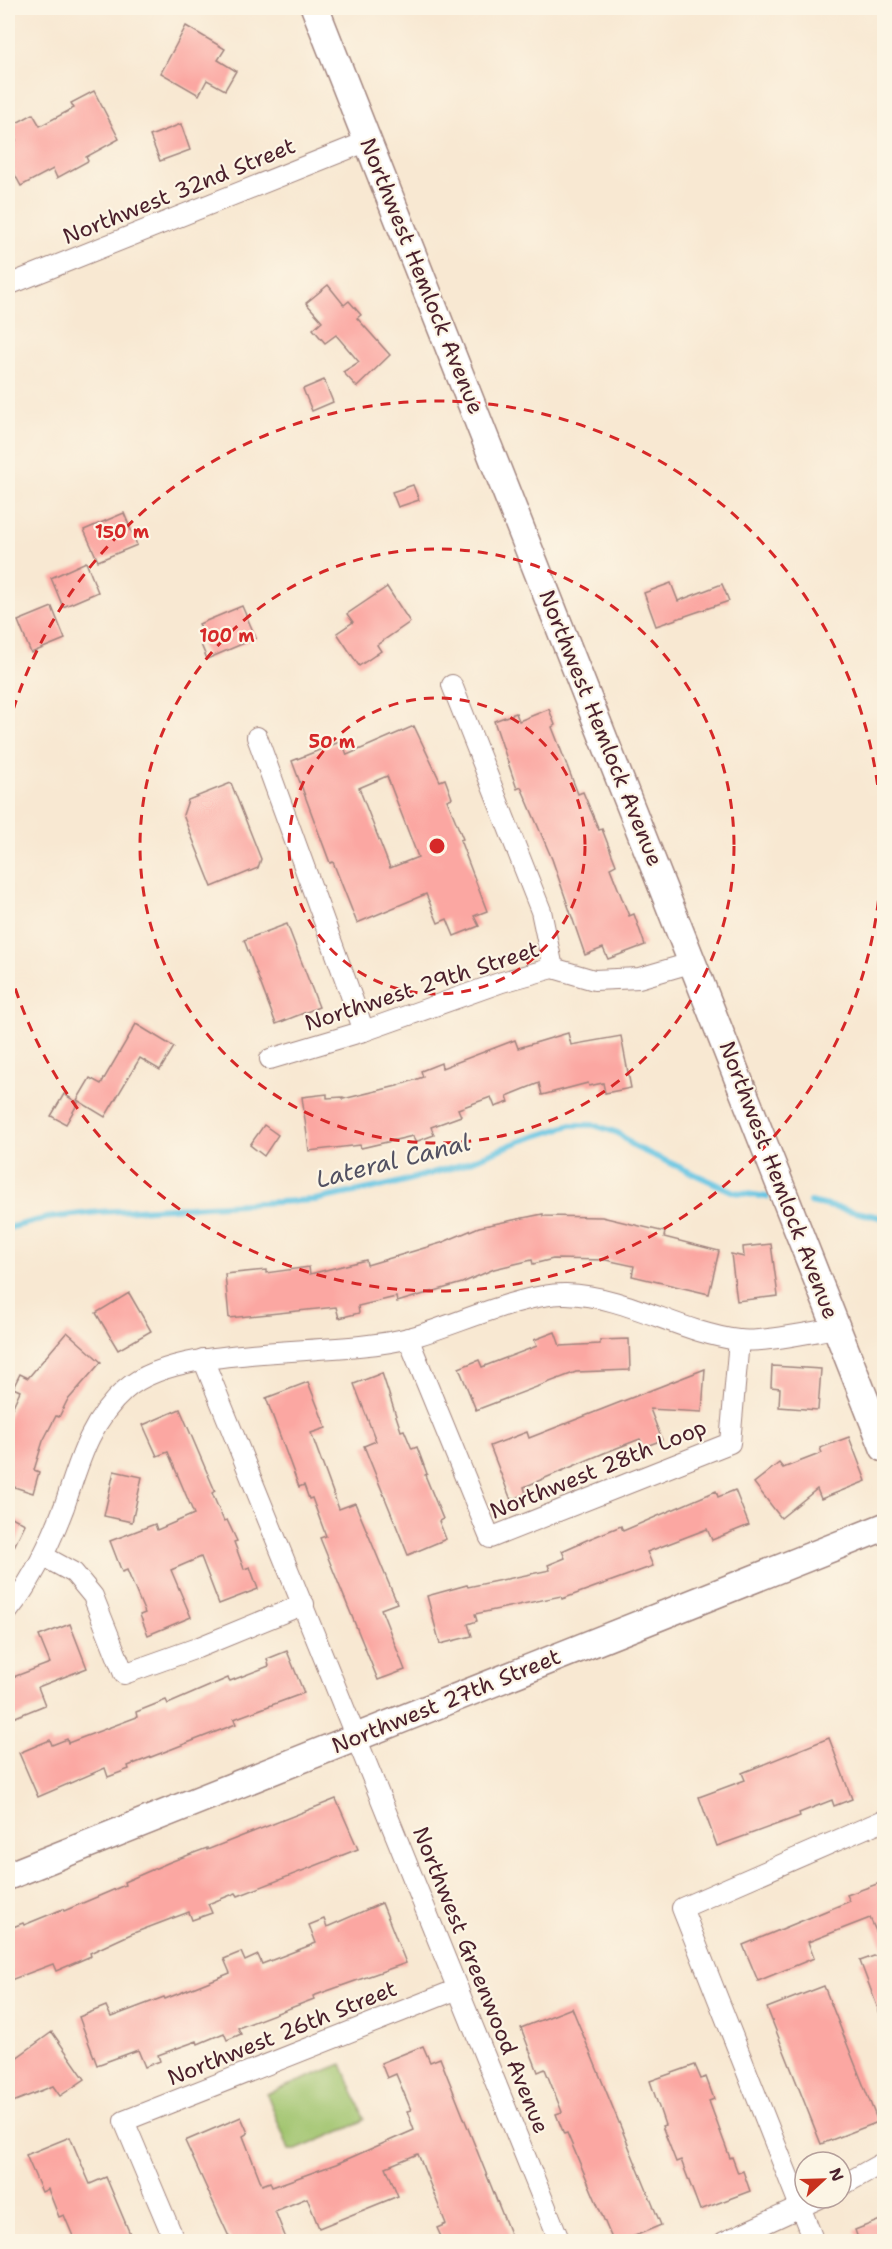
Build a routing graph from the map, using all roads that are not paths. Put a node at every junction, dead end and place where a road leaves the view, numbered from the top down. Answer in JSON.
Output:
{"nodes":[{"id":1,"x":315,"y":8,"type":"edge"},
{"id":2,"x":368,"y":141,"type":"junction"},
{"id":3,"x":8,"y":285,"type":"edge"},
{"id":4,"x":452,"y":685,"type":"dead end"},
{"id":5,"x":257,"y":737,"type":"dead end"},
{"id":6,"x":694,"y":962,"type":"junction"},
{"id":7,"x":553,"y":968,"type":"junction"},
{"id":8,"x":364,"y":1031,"type":"junction"},
{"id":9,"x":270,"y":1059,"type":"dead end"},
{"id":10,"x":836,"y":1328,"type":"junction"},
{"id":11,"x":408,"y":1338,"type":"junction"},
{"id":12,"x":740,"y":1340,"type":"junction"},
{"id":13,"x":203,"y":1359,"type":"junction"},
{"id":14,"x":885,"y":1448,"type":"edge"},
{"id":15,"x":885,"y":1527,"type":"edge"},
{"id":16,"x":43,"y":1556,"type":"junction"},
{"id":17,"x":304,"y":1604,"type":"junction"},
{"id":18,"x":8,"y":1611,"type":"edge"},
{"id":19,"x":357,"y":1737,"type":"junction"},
{"id":20,"x":885,"y":1820,"type":"edge"},
{"id":21,"x":8,"y":1876,"type":"edge"},
{"id":22,"x":458,"y":1989,"type":"junction"},
{"id":23,"x":885,"y":2162,"type":"edge"},
{"id":24,"x":853,"y":2179,"type":"edge"},
{"id":25,"x":793,"y":2188,"type":"edge"},
{"id":26,"x":796,"y":2210,"type":"edge"},
{"id":27,"x":802,"y":2210,"type":"edge"},
{"id":28,"x":175,"y":2241,"type":"edge"},
{"id":29,"x":560,"y":2241,"type":"edge"},
{"id":30,"x":724,"y":2241,"type":"edge"},
{"id":31,"x":814,"y":2241,"type":"edge"}],
"edges":[{"from":1,"to":2,"type":"street","name":"Northwest Hemlock Avenue"},
{"from":2,"to":3,"type":"street","name":"Northwest 32nd Street"},
{"from":2,"to":6,"type":"street","name":"Northwest Hemlock Avenue"},
{"from":4,"to":7,"type":"street"},
{"from":5,"to":8,"type":"street"},
{"from":6,"to":7,"type":"street","name":"Northwest 29th Street"},
{"from":6,"to":10,"type":"street","name":"Northwest Hemlock Avenue"},
{"from":7,"to":8,"type":"street","name":"Northwest 29th Street"},
{"from":8,"to":9,"type":"street","name":"Northwest 29th Street"},
{"from":10,"to":12,"type":"street"},
{"from":10,"to":14,"type":"street","name":"Northwest Hemlock Avenue"},
{"from":11,"to":12,"type":"street"},
{"from":11,"to":12,"type":"street","name":"Northwest 28th Loop"},
{"from":11,"to":13,"type":"street"},
{"from":13,"to":16,"type":"street"},
{"from":13,"to":17,"type":"street","name":"Northwest Greenwood Avenue"},
{"from":15,"to":19,"type":"street","name":"Northwest 27th Street"},
{"from":16,"to":17,"type":"street"},
{"from":16,"to":18,"type":"street"},
{"from":17,"to":19,"type":"street","name":"Northwest Greenwood Avenue"},
{"from":19,"to":21,"type":"street","name":"Northwest 27th Street"},
{"from":19,"to":22,"type":"street","name":"Northwest Greenwood Avenue"},
{"from":20,"to":25,"type":"street"},
{"from":22,"to":28,"type":"street","name":"Northwest 26th Street"},
{"from":22,"to":29,"type":"street","name":"Northwest Greenwood Avenue"},
{"from":23,"to":24,"type":"street"},
{"from":26,"to":30,"type":"street"},
{"from":27,"to":31,"type":"street"}]}
